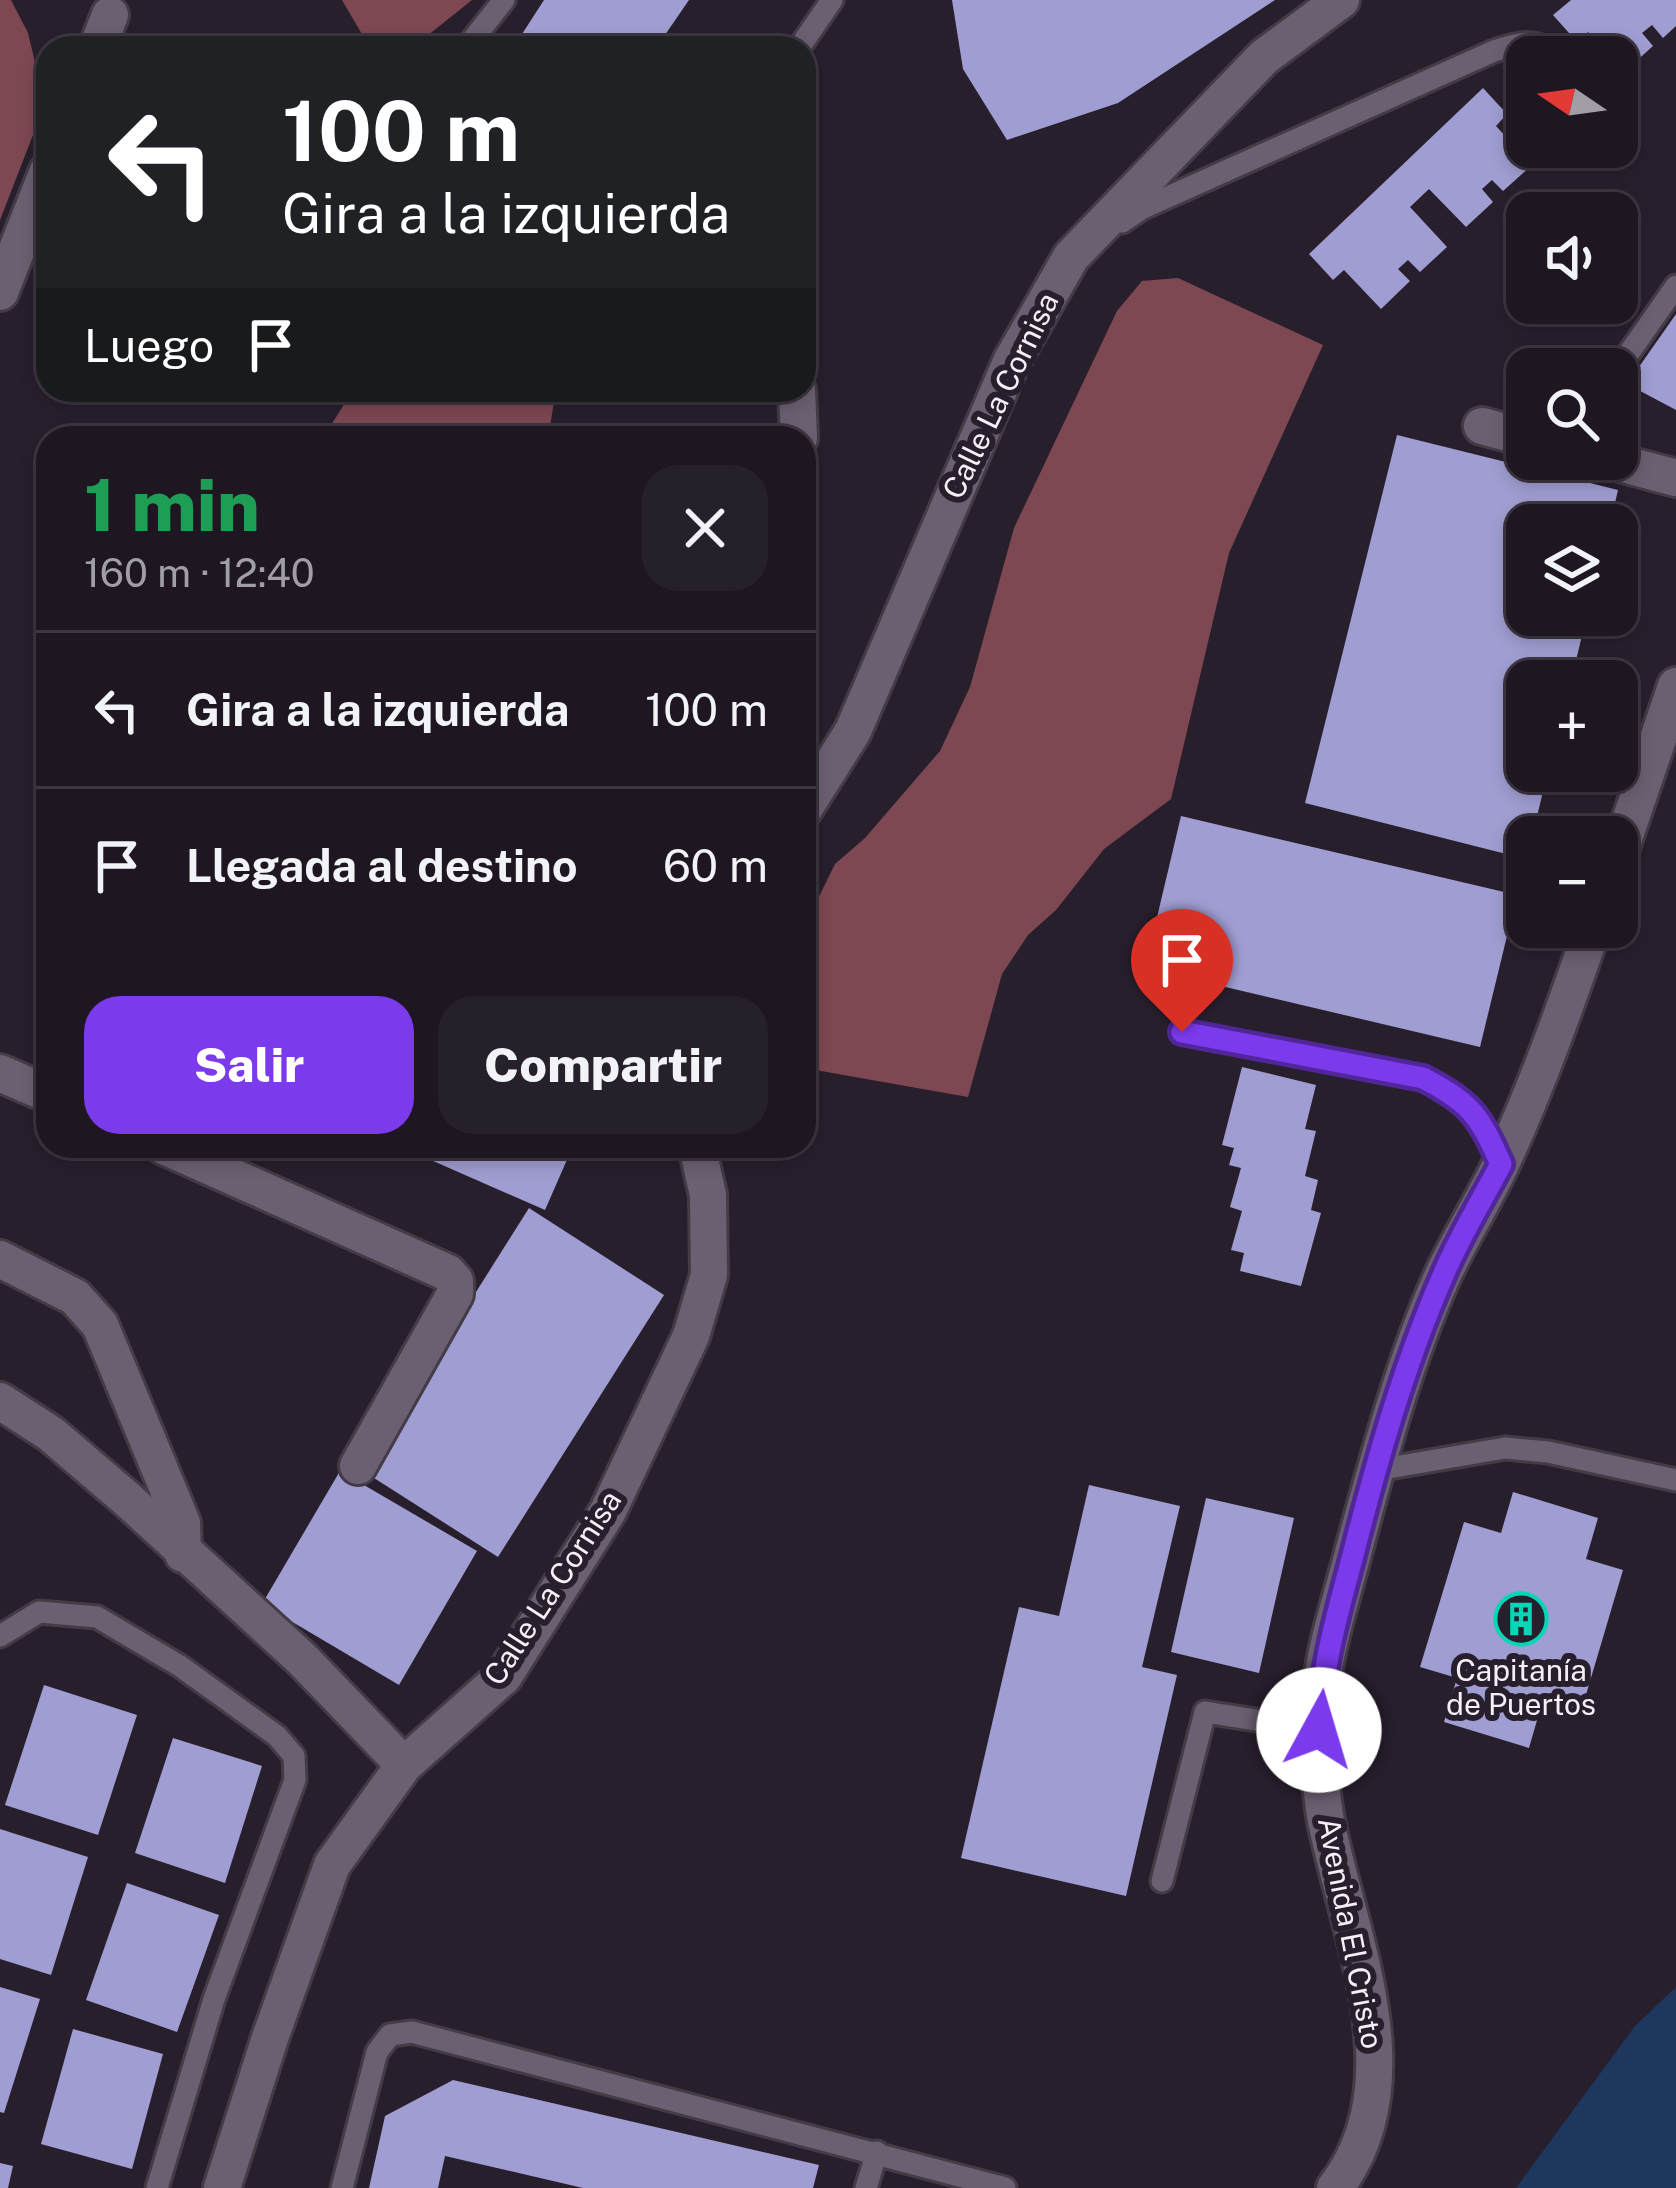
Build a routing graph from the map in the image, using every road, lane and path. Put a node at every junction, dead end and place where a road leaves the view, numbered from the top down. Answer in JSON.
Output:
{"nodes":[{"id":1,"x":504,"y":0,"type":"edge"},
{"id":2,"x":832,"y":0,"type":"edge"},
{"id":3,"x":1341,"y":0,"type":"edge"},
{"id":4,"x":476,"y":36,"type":"edge"},
{"id":5,"x":807,"y":36,"type":"edge"},
{"id":6,"x":1506,"y":47,"type":"edge"},
{"id":7,"x":36,"y":201,"type":"edge"},
{"id":8,"x":1070,"y":257,"type":"junction"},
{"id":9,"x":1676,"y":286,"type":"edge"},
{"id":10,"x":0,"y":292,"type":"edge"},
{"id":11,"x":1632,"y":348,"type":"edge"},
{"id":12,"x":1482,"y":427,"type":"dead end"},
{"id":13,"x":1506,"y":433,"type":"edge"},
{"id":14,"x":1638,"y":468,"type":"edge"},
{"id":15,"x":1676,"y":478,"type":"edge"},
{"id":16,"x":1676,"y":686,"type":"edge"},
{"id":17,"x":816,"y":790,"type":"edge"},
{"id":18,"x":1632,"y":816,"type":"edge"},
{"id":19,"x":1586,"y":948,"type":"edge"},
{"id":20,"x":1182,"y":1032,"type":"dead end"},
{"id":21,"x":0,"y":1073,"type":"edge"},
{"id":22,"x":36,"y":1089,"type":"edge"},
{"id":23,"x":191,"y":1158,"type":"edge"},
{"id":24,"x":700,"y":1158,"type":"edge"},
{"id":25,"x":1501,"y":1164,"type":"junction"},
{"id":26,"x":0,"y":1259,"type":"edge"},
{"id":27,"x":0,"y":1401,"type":"edge"},
{"id":28,"x":358,"y":1466,"type":"dead end"},
{"id":29,"x":1377,"y":1470,"type":"junction"},
{"id":30,"x":1676,"y":1480,"type":"edge"},
{"id":31,"x":183,"y":1554,"type":"junction"},
{"id":32,"x":0,"y":1636,"type":"edge"},
{"id":33,"x":1319,"y":1730,"type":"junction"},
{"id":34,"x":404,"y":1765,"type":"junction"},
{"id":35,"x":1162,"y":1881,"type":"dead end"},
{"id":36,"x":877,"y":2152,"type":"junction"},
{"id":37,"x":157,"y":2188,"type":"edge"},
{"id":38,"x":222,"y":2188,"type":"edge"},
{"id":39,"x":342,"y":2188,"type":"edge"},
{"id":40,"x":866,"y":2188,"type":"edge"},
{"id":41,"x":1005,"y":2188,"type":"edge"},
{"id":42,"x":1335,"y":2188,"type":"edge"}],
"edges":[{"from":1,"to":4,"type":"lane"},
{"from":2,"to":5,"type":"lane"},
{"from":3,"to":8,"type":"street","name":"Calle La Cornisa"},
{"from":6,"to":8,"type":"lane"},
{"from":7,"to":10,"type":"street"},
{"from":8,"to":17,"type":"street","name":"Calle La Cornisa"},
{"from":9,"to":11,"type":"lane"},
{"from":12,"to":13,"type":"street"},
{"from":14,"to":15,"type":"street"},
{"from":16,"to":18,"type":"street"},
{"from":19,"to":25,"type":"street","name":"Avenida El Cristo"},
{"from":20,"to":25,"type":"lane"},
{"from":21,"to":22,"type":"street"},
{"from":23,"to":28,"type":"street"},
{"from":24,"to":34,"type":"street","name":"Calle La Cornisa"},
{"from":25,"to":29,"type":"street","name":"Avenida El Cristo"},
{"from":26,"to":31,"type":"street"},
{"from":27,"to":31,"type":"street"},
{"from":29,"to":30,"type":"lane"},
{"from":29,"to":33,"type":"street","name":"Avenida El Cristo"},
{"from":31,"to":34,"type":"street"},
{"from":32,"to":37,"type":"lane"},
{"from":33,"to":35,"type":"lane"},
{"from":33,"to":42,"type":"street","name":"Avenida El Cristo"},
{"from":34,"to":38,"type":"street","name":"Calle La Cornisa"},
{"from":36,"to":39,"type":"lane"},
{"from":36,"to":40,"type":"lane"},
{"from":36,"to":41,"type":"lane"}]}
